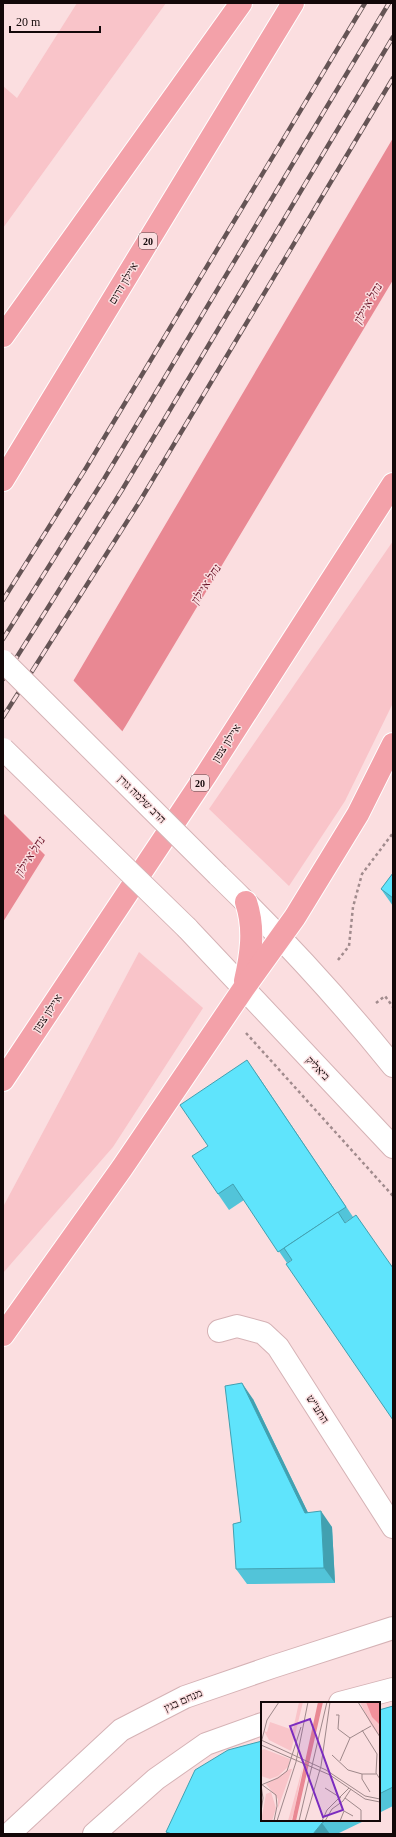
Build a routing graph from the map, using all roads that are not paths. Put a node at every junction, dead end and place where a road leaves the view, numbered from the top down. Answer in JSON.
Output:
{"nodes":[{"id":1,"x":242,"y":3,"type":"edge"},
{"id":2,"x":293,"y":3,"type":"edge"},
{"id":3,"x":3,"y":336,"type":"edge"},
{"id":4,"x":3,"y":480,"type":"edge"},
{"id":5,"x":393,"y":484,"type":"edge"},
{"id":6,"x":3,"y":661,"type":"edge"},
{"id":7,"x":393,"y":744,"type":"edge"},
{"id":8,"x":3,"y":749,"type":"edge"},
{"id":9,"x":246,"y":902,"type":"junction"},
{"id":10,"x":279,"y":938,"type":"junction"},
{"id":11,"x":244,"y":988,"type":"junction"},
{"id":12,"x":393,"y":1066,"type":"edge"},
{"id":13,"x":3,"y":1080,"type":"edge"},
{"id":14,"x":393,"y":1147,"type":"edge"},
{"id":15,"x":219,"y":1331,"type":"dead end"},
{"id":16,"x":3,"y":1335,"type":"edge"},
{"id":17,"x":393,"y":1527,"type":"edge"},
{"id":18,"x":393,"y":1628,"type":"edge"},
{"id":19,"x":393,"y":1689,"type":"edge"},
{"id":20,"x":344,"y":1702,"type":"edge"},
{"id":21,"x":261,"y":1724,"type":"edge"},
{"id":22,"x":101,"y":1830,"type":"edge"},
{"id":23,"x":9,"y":1834,"type":"edge"}],
"edges":[{"from":1,"to":3,"type":"highway"},
{"from":2,"to":4,"type":"highway","name":"איילון דרום","number":"20"},
{"from":5,"to":13,"type":"highway","name":"איילון צפון","number":"20"},
{"from":6,"to":9,"type":"main road","name":"הרב שלמה גורן","bridge":true},
{"from":7,"to":10,"type":"highway"},
{"from":8,"to":11,"type":"main road","bridge":true},
{"from":9,"to":10,"type":"main road","name":"הרב שלמה גורן"},
{"from":9,"to":11,"type":"highway"},
{"from":10,"to":11,"type":"highway"},
{"from":10,"to":12,"type":"main road"},
{"from":11,"to":14,"type":"main road","name":"ביאליק"},
{"from":11,"to":16,"type":"highway"},
{"from":15,"to":17,"type":"main road","name":"התע\"ש"},
{"from":18,"to":23,"type":"main road","name":"מנחם בגין"},
{"from":19,"to":20,"type":"main road"},
{"from":21,"to":22,"type":"main road"}]}
